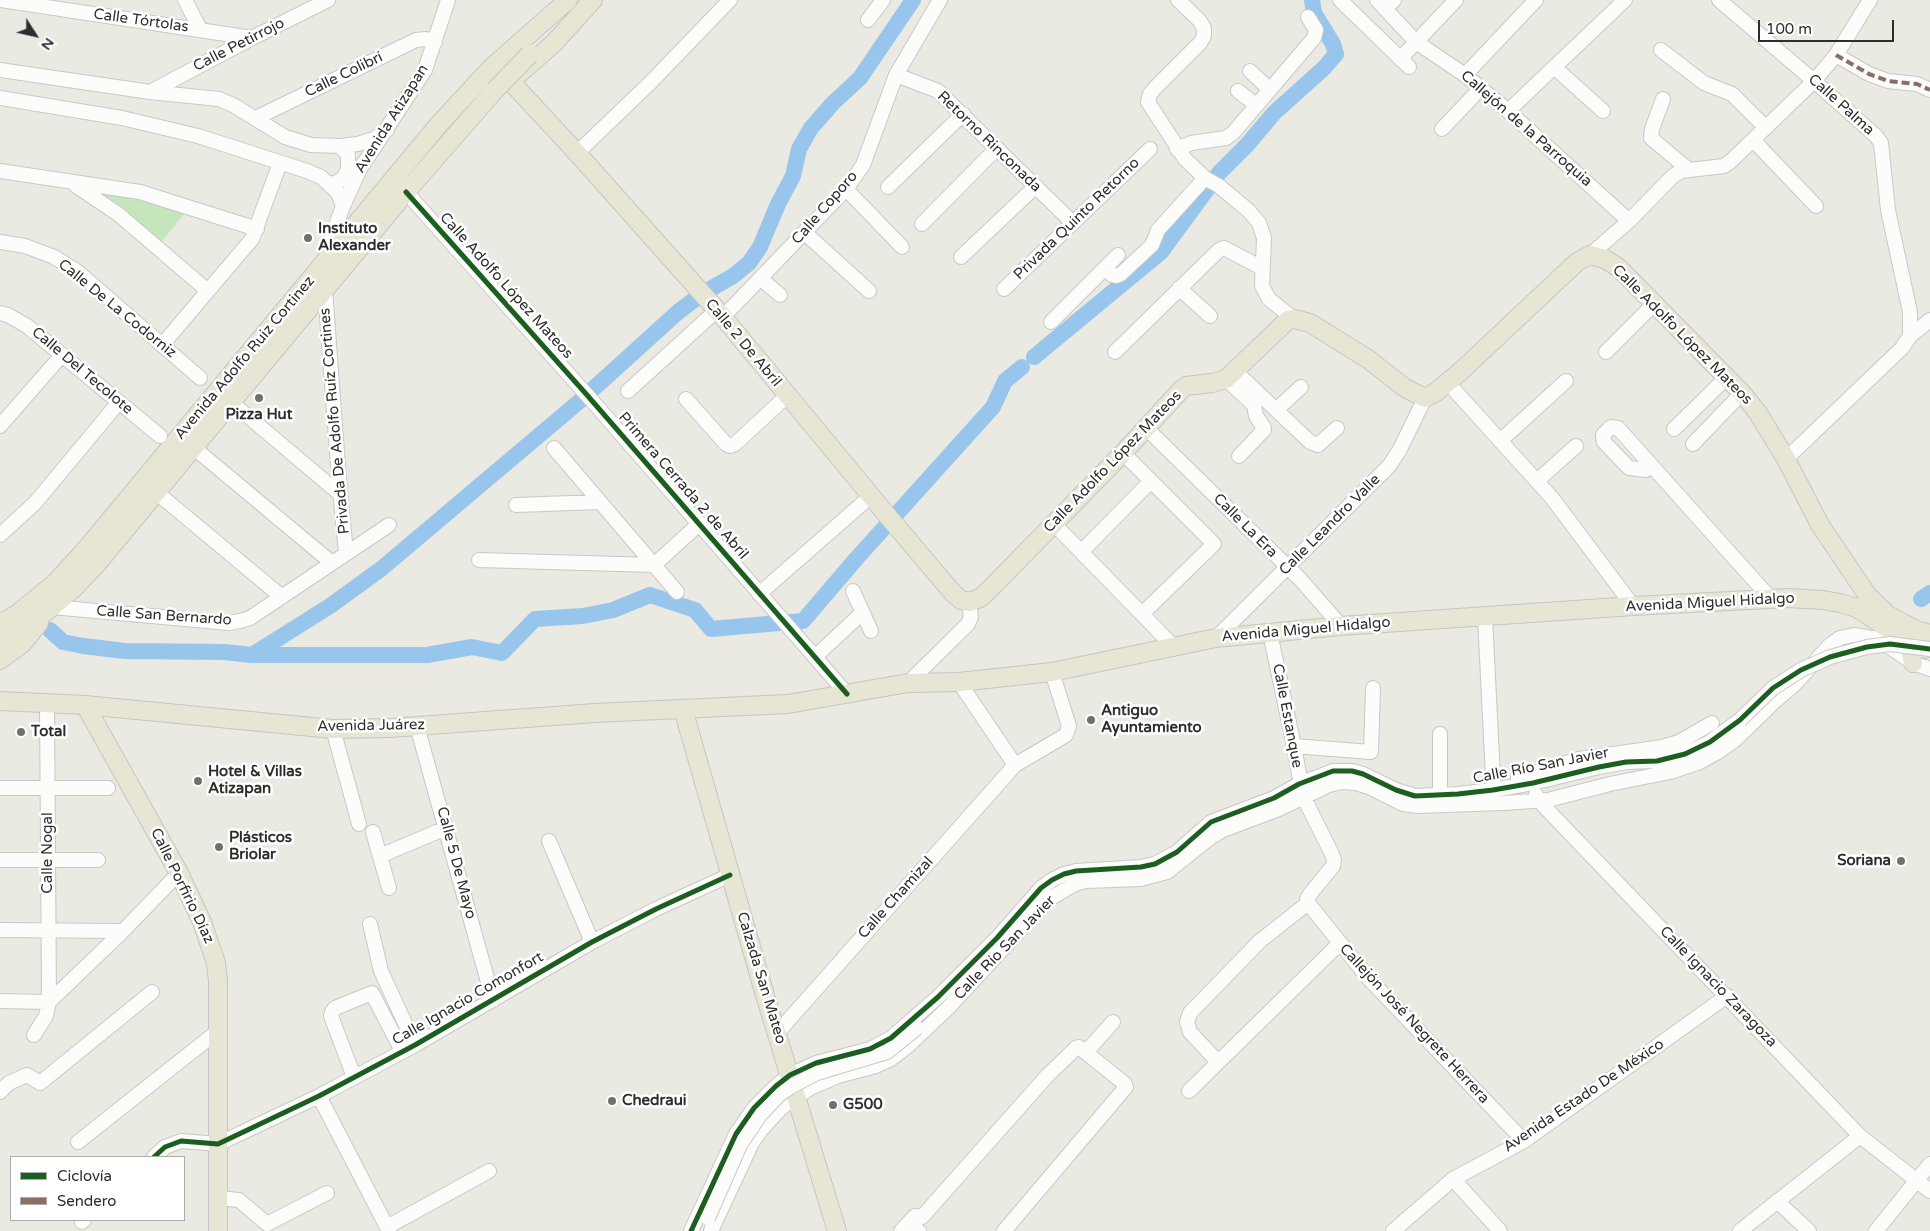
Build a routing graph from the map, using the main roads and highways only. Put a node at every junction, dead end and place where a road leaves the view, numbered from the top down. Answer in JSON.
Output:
{"nodes":[{"id":1,"x":568,"y":0,"type":"edge"},
{"id":2,"x":593,"y":0,"type":"edge"},
{"id":3,"x":513,"y":84,"type":"tunnel mouth"},
{"id":4,"x":447,"y":129,"type":"tunnel mouth"},
{"id":5,"x":577,"y":153,"type":"junction"},
{"id":6,"x":381,"y":192,"type":"junction"},
{"id":7,"x":1853,"y":574,"type":"junction"},
{"id":8,"x":969,"y":602,"type":"joint"},
{"id":9,"x":1840,"y":603,"type":"junction"},
{"id":10,"x":43,"y":615,"type":"junction"},
{"id":11,"x":0,"y":624,"type":"edge"},
{"id":12,"x":1930,"y":634,"type":"edge"},
{"id":13,"x":1878,"y":639,"type":"road end"},
{"id":14,"x":1906,"y":640,"type":"junction"},
{"id":15,"x":0,"y":641,"type":"edge"},
{"id":16,"x":0,"y":660,"type":"edge"},
{"id":17,"x":1926,"y":661,"type":"edge"},
{"id":18,"x":0,"y":701,"type":"edge"},
{"id":19,"x":85,"y":705,"type":"junction"},
{"id":20,"x":690,"y":714,"type":"junction"},
{"id":21,"x":218,"y":1231,"type":"edge"},
{"id":22,"x":837,"y":1231,"type":"edge"}],
"edges":[{"from":1,"to":6,"type":"main road","name":"Avenida Adolfo Ruiz Cortinez"},
{"from":2,"to":5,"type":"main road"},
{"from":2,"to":10,"type":"main road","name":"Avenida Adolfo Ruiz Cortinez","bridge":true},
{"from":3,"to":5,"type":"main road","name":"Calle 2 De Abril"},
{"from":4,"to":6,"type":"main road"},
{"from":5,"to":8,"type":"main road","name":"Calle 2 De Abril"},
{"from":6,"to":11,"type":"main road","name":"Avenida Adolfo Ruiz Cortinez"},
{"from":7,"to":8,"type":"main road","name":"Calle Adolfo López Mateos"},
{"from":7,"to":9,"type":"main road"},
{"from":7,"to":12,"type":"main road","name":"Calle Adolfo López Mateos"},
{"from":9,"to":14,"type":"main road","name":"Avenida Miguel Hidalgo"},
{"from":9,"to":20,"type":"main road","name":"Avenida Miguel Hidalgo"},
{"from":10,"to":15,"type":"main road","name":"Avenida Adolfo Ruiz Cortinez"},
{"from":10,"to":16,"type":"main road"},
{"from":13,"to":14,"type":"main road"},
{"from":14,"to":17,"type":"main road","name":"Avenida Miguel Hidalgo"},
{"from":18,"to":19,"type":"main road","name":"Avenida Juárez"},
{"from":19,"to":20,"type":"main road","name":"Avenida Juárez"},
{"from":19,"to":21,"type":"main road","name":"Calle Porfirio Díaz"},
{"from":20,"to":22,"type":"main road","name":"Calzada San Mateo"}]}
